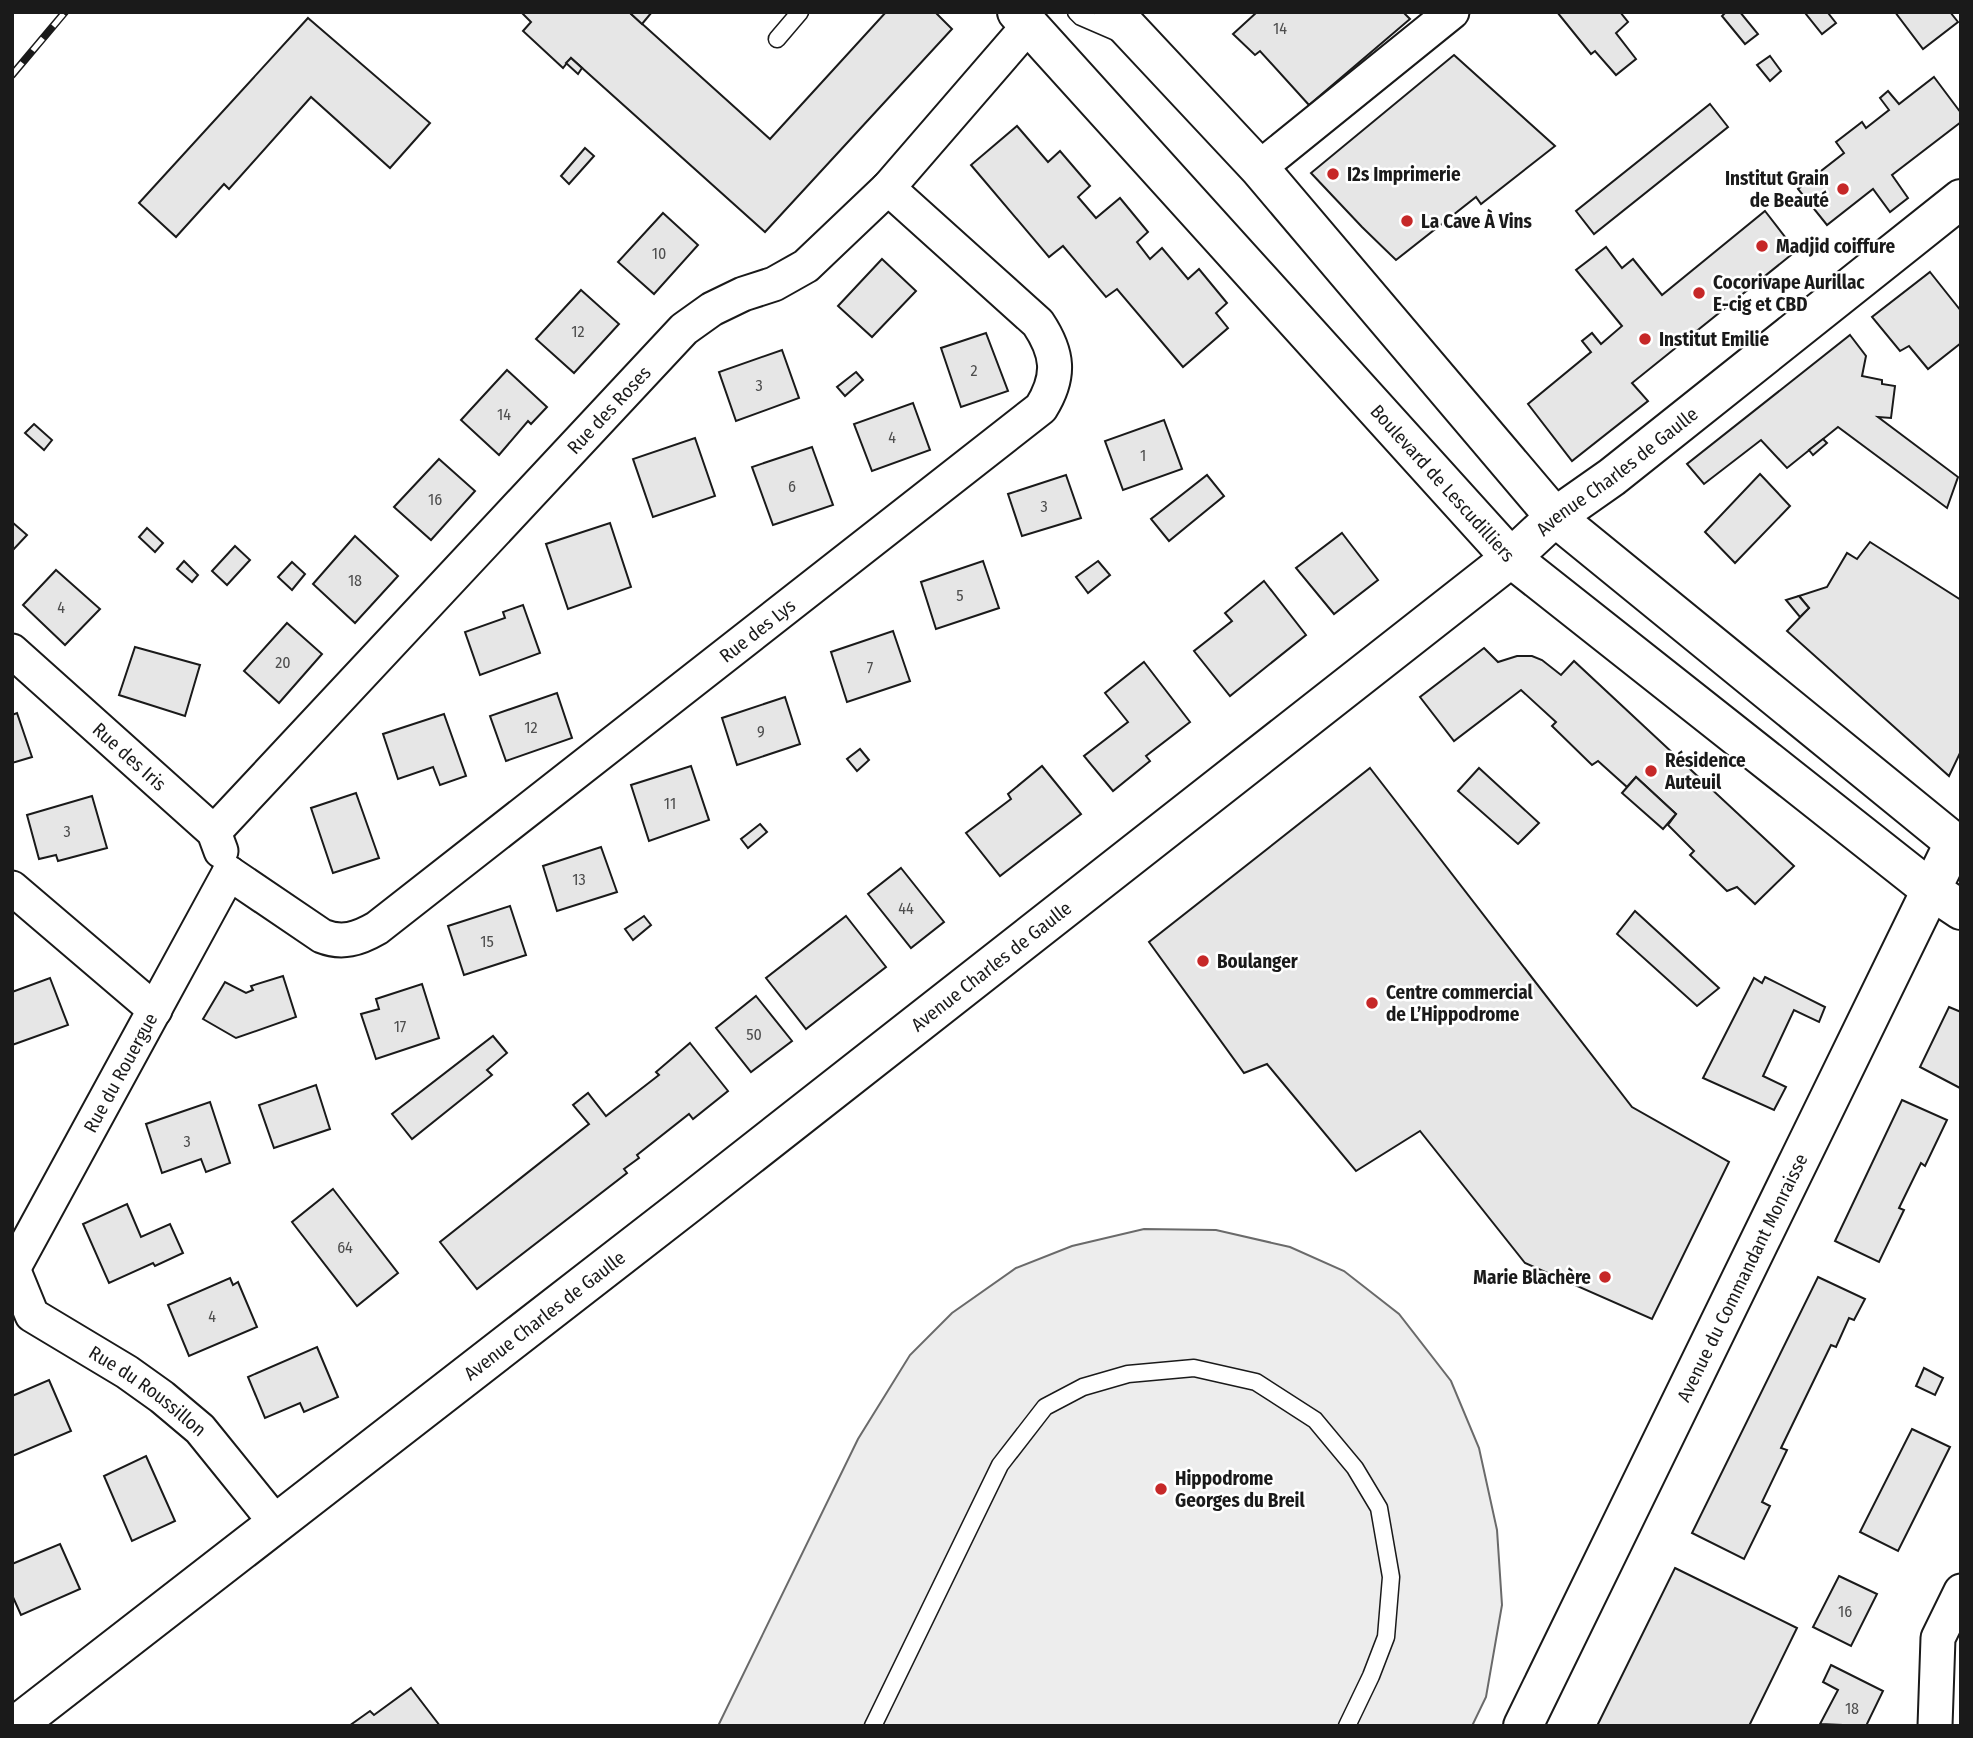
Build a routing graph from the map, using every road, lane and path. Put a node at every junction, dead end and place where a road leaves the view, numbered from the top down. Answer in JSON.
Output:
{"nodes":[{"id":1,"x":800,"y":12,"type":"edge"},
{"id":2,"x":1076,"y":12,"type":"edge"},
{"id":3,"x":1113,"y":12,"type":"edge"},
{"id":4,"x":1452,"y":12,"type":"edge"},
{"id":5,"x":1023,"y":19,"type":"edge"},
{"id":6,"x":777,"y":39,"type":"dead end"},
{"id":7,"x":1140,"y":43,"type":"junction"},
{"id":8,"x":1259,"y":168,"type":"junction"},
{"id":9,"x":888,"y":188,"type":"junction"},
{"id":10,"x":1961,"y":199,"type":"edge"},
{"id":11,"x":1556,"y":517,"type":"junction"},
{"id":12,"x":1511,"y":558,"type":"junction"},
{"id":13,"x":12,"y":651,"type":"edge"},
{"id":14,"x":214,"y":832,"type":"junction"},
{"id":15,"x":1958,"y":840,"type":"edge"},
{"id":16,"x":229,"y":873,"type":"junction"},
{"id":17,"x":12,"y":888,"type":"edge"},
{"id":18,"x":1946,"y":900,"type":"edge"},
{"id":19,"x":155,"y":1010,"type":"junction"},
{"id":20,"x":13,"y":1271,"type":"edge"},
{"id":21,"x":22,"y":1319,"type":"edge"},
{"id":22,"x":276,"y":1523,"type":"junction"},
{"id":23,"x":1961,"y":1591,"type":"edge"},
{"id":24,"x":1949,"y":1675,"type":"edge"},
{"id":25,"x":15,"y":1726,"type":"edge"},
{"id":26,"x":873,"y":1726,"type":"edge"},
{"id":27,"x":1346,"y":1726,"type":"edge"},
{"id":28,"x":1524,"y":1726,"type":"edge"},
{"id":29,"x":1935,"y":1726,"type":"edge"}],
"edges":[{"from":1,"to":6,"type":"lane"},
{"from":2,"to":7,"type":"lane"},
{"from":3,"to":7,"type":"main road"},
{"from":4,"to":8,"type":"street"},
{"from":5,"to":9,"type":"street","name":"Rue des Roses"},
{"from":5,"to":12,"type":"main road","name":"Boulevard de Lescudilliers"},
{"from":7,"to":8,"type":"main road"},
{"from":8,"to":11,"type":"main road"},
{"from":9,"to":14,"type":"street","name":"Rue des Roses"},
{"from":9,"to":16,"type":"street","name":"Rue des Lys"},
{"from":10,"to":11,"type":"main road","name":"Avenue Charles de Gaulle"},
{"from":11,"to":12,"type":"main road","name":"Avenue Charles de Gaulle"},
{"from":11,"to":15,"type":"main road"},
{"from":12,"to":18,"type":"main road","name":"Boulevard de Lescudilliers"},
{"from":12,"to":22,"type":"main road","name":"Avenue Charles de Gaulle"},
{"from":13,"to":14,"type":"street","name":"Rue des Iris"},
{"from":14,"to":16,"type":"street","name":"Rue des Iris"},
{"from":15,"to":18,"type":"main road","name":"Avenue du Commandant Monraisse"},
{"from":16,"to":19,"type":"street","name":"Rue du Rouergue"},
{"from":17,"to":19,"type":"street"},
{"from":18,"to":28,"type":"main road","name":"Avenue du Commandant Monraisse"},
{"from":19,"to":20,"type":"street","name":"Rue du Rouergue"},
{"from":20,"to":21,"type":"street","name":"Rue du Roussillon"},
{"from":21,"to":22,"type":"street","name":"Rue du Roussillon"},
{"from":22,"to":25,"type":"main road","name":"Avenue Charles de Gaulle"},
{"from":23,"to":24,"type":"street"},
{"from":24,"to":29,"type":"street"},
{"from":26,"to":27,"type":"lane"}]}
